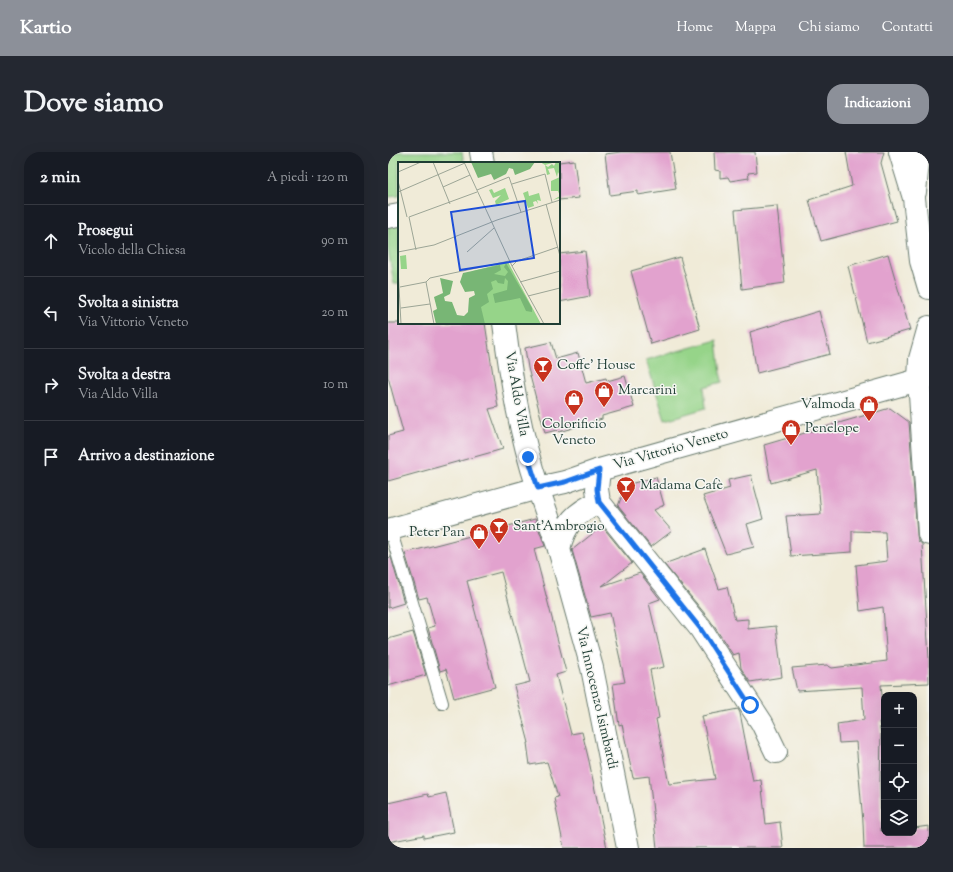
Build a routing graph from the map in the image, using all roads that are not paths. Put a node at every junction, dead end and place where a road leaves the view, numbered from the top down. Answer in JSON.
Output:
{"nodes":[{"id":1,"x":481,"y":152,"type":"edge"},
{"id":2,"x":900,"y":152,"type":"edge"},
{"id":3,"x":919,"y":152,"type":"edge"},
{"id":4,"x":483,"y":162,"type":"edge"},
{"id":5,"x":914,"y":198,"type":"junction"},
{"id":6,"x":398,"y":215,"type":"edge"},
{"id":7,"x":388,"y":217,"type":"edge"},
{"id":8,"x":929,"y":288,"type":"edge"},
{"id":9,"x":504,"y":324,"type":"edge"},
{"id":10,"x":929,"y":327,"type":"edge"},
{"id":11,"x":924,"y":378,"type":"edge"},
{"id":12,"x":599,"y":470,"type":"junction"},
{"id":13,"x":538,"y":488,"type":"junction"},
{"id":14,"x":599,"y":502,"type":"junction"},
{"id":15,"x":389,"y":530,"type":"edge"},
{"id":16,"x":929,"y":534,"type":"edge"},
{"id":17,"x":559,"y":549,"type":"junction"},
{"id":18,"x":442,"y":703,"type":"dead end"},
{"id":19,"x":776,"y":752,"type":"dead end"},
{"id":20,"x":628,"y":848,"type":"edge"}],
"edges":[{"from":1,"to":4,"type":"street"},
{"from":2,"to":5,"type":"street"},
{"from":3,"to":5,"type":"street"},
{"from":5,"to":8,"type":"street"},
{"from":6,"to":7,"type":"street"},
{"from":9,"to":13,"type":"street","name":"Via Aldo Villa"},
{"from":10,"to":11,"type":"street"},
{"from":11,"to":12,"type":"street","name":"Via Vittorio Veneto"},
{"from":11,"to":16,"type":"street"},
{"from":12,"to":13,"type":"street","name":"Via Vittorio Veneto"},
{"from":12,"to":14,"type":"street"},
{"from":13,"to":15,"type":"street","name":"Via Vittorio Veneto"},
{"from":13,"to":17,"type":"street","name":"Via Innocenzo Isimbardi"},
{"from":14,"to":17,"type":"street"},
{"from":14,"to":19,"type":"street"},
{"from":15,"to":18,"type":"lane","name":"Via Vittorio Veneto"},
{"from":17,"to":20,"type":"street","name":"Via Innocenzo Isimbardi"}]}
